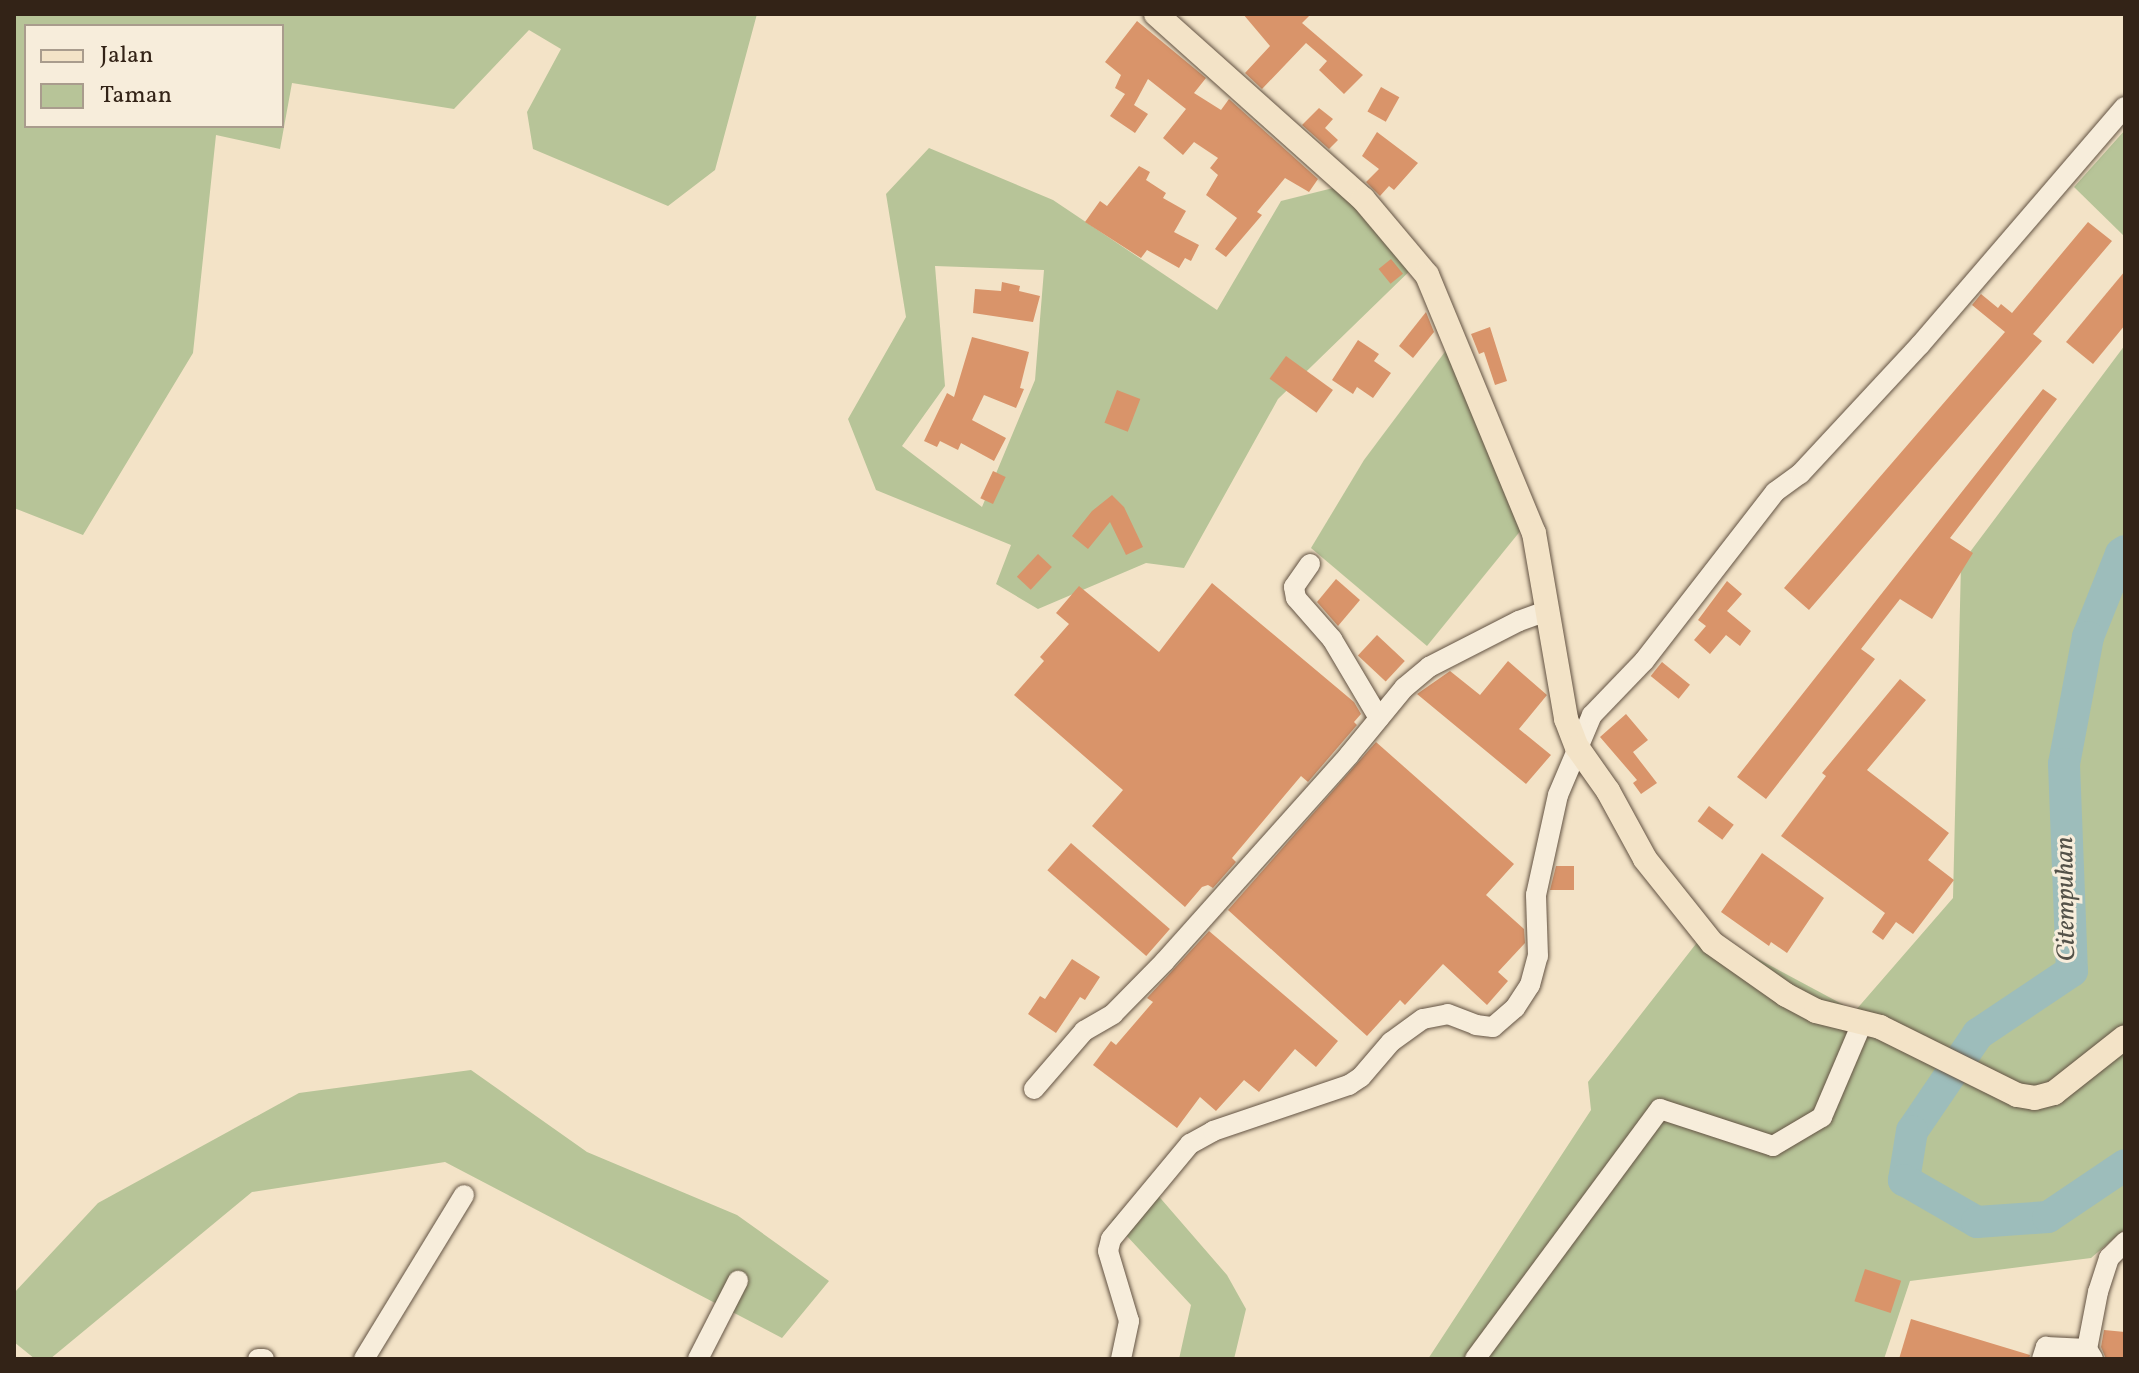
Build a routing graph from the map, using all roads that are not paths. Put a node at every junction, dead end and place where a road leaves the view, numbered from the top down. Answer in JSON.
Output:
{"nodes":[{"id":1,"x":1156,"y":14,"type":"edge"},
{"id":2,"x":2125,"y":107,"type":"edge"},
{"id":3,"x":1310,"y":564,"type":"dead end"},
{"id":4,"x":1547,"y":611,"type":"junction"},
{"id":5,"x":1379,"y":718,"type":"junction"},
{"id":6,"x":1577,"y":747,"type":"junction"},
{"id":7,"x":1871,"y":1025,"type":"junction"},
{"id":8,"x":2125,"y":1037,"type":"edge"},
{"id":9,"x":1034,"y":1089,"type":"dead end"},
{"id":10,"x":464,"y":1195,"type":"dead end"},
{"id":11,"x":2125,"y":1242,"type":"edge"},
{"id":12,"x":738,"y":1281,"type":"dead end"},
{"id":13,"x":2090,"y":1354,"type":"edge"},
{"id":14,"x":364,"y":1359,"type":"edge"},
{"id":15,"x":698,"y":1359,"type":"edge"},
{"id":16,"x":1121,"y":1359,"type":"edge"},
{"id":17,"x":1475,"y":1359,"type":"edge"},
{"id":18,"x":2042,"y":1359,"type":"edge"}],
"edges":[{"from":1,"to":4,"type":"main road"},
{"from":2,"to":6,"type":"street"},
{"from":3,"to":5,"type":"street"},
{"from":4,"to":5,"type":"street"},
{"from":4,"to":6,"type":"main road"},
{"from":5,"to":9,"type":"street"},
{"from":6,"to":7,"type":"main road"},
{"from":6,"to":16,"type":"street"},
{"from":7,"to":8,"type":"main road"},
{"from":7,"to":17,"type":"street"},
{"from":10,"to":14,"type":"street"},
{"from":11,"to":13,"type":"street"},
{"from":12,"to":15,"type":"street"},
{"from":13,"to":18,"type":"street"}]}
